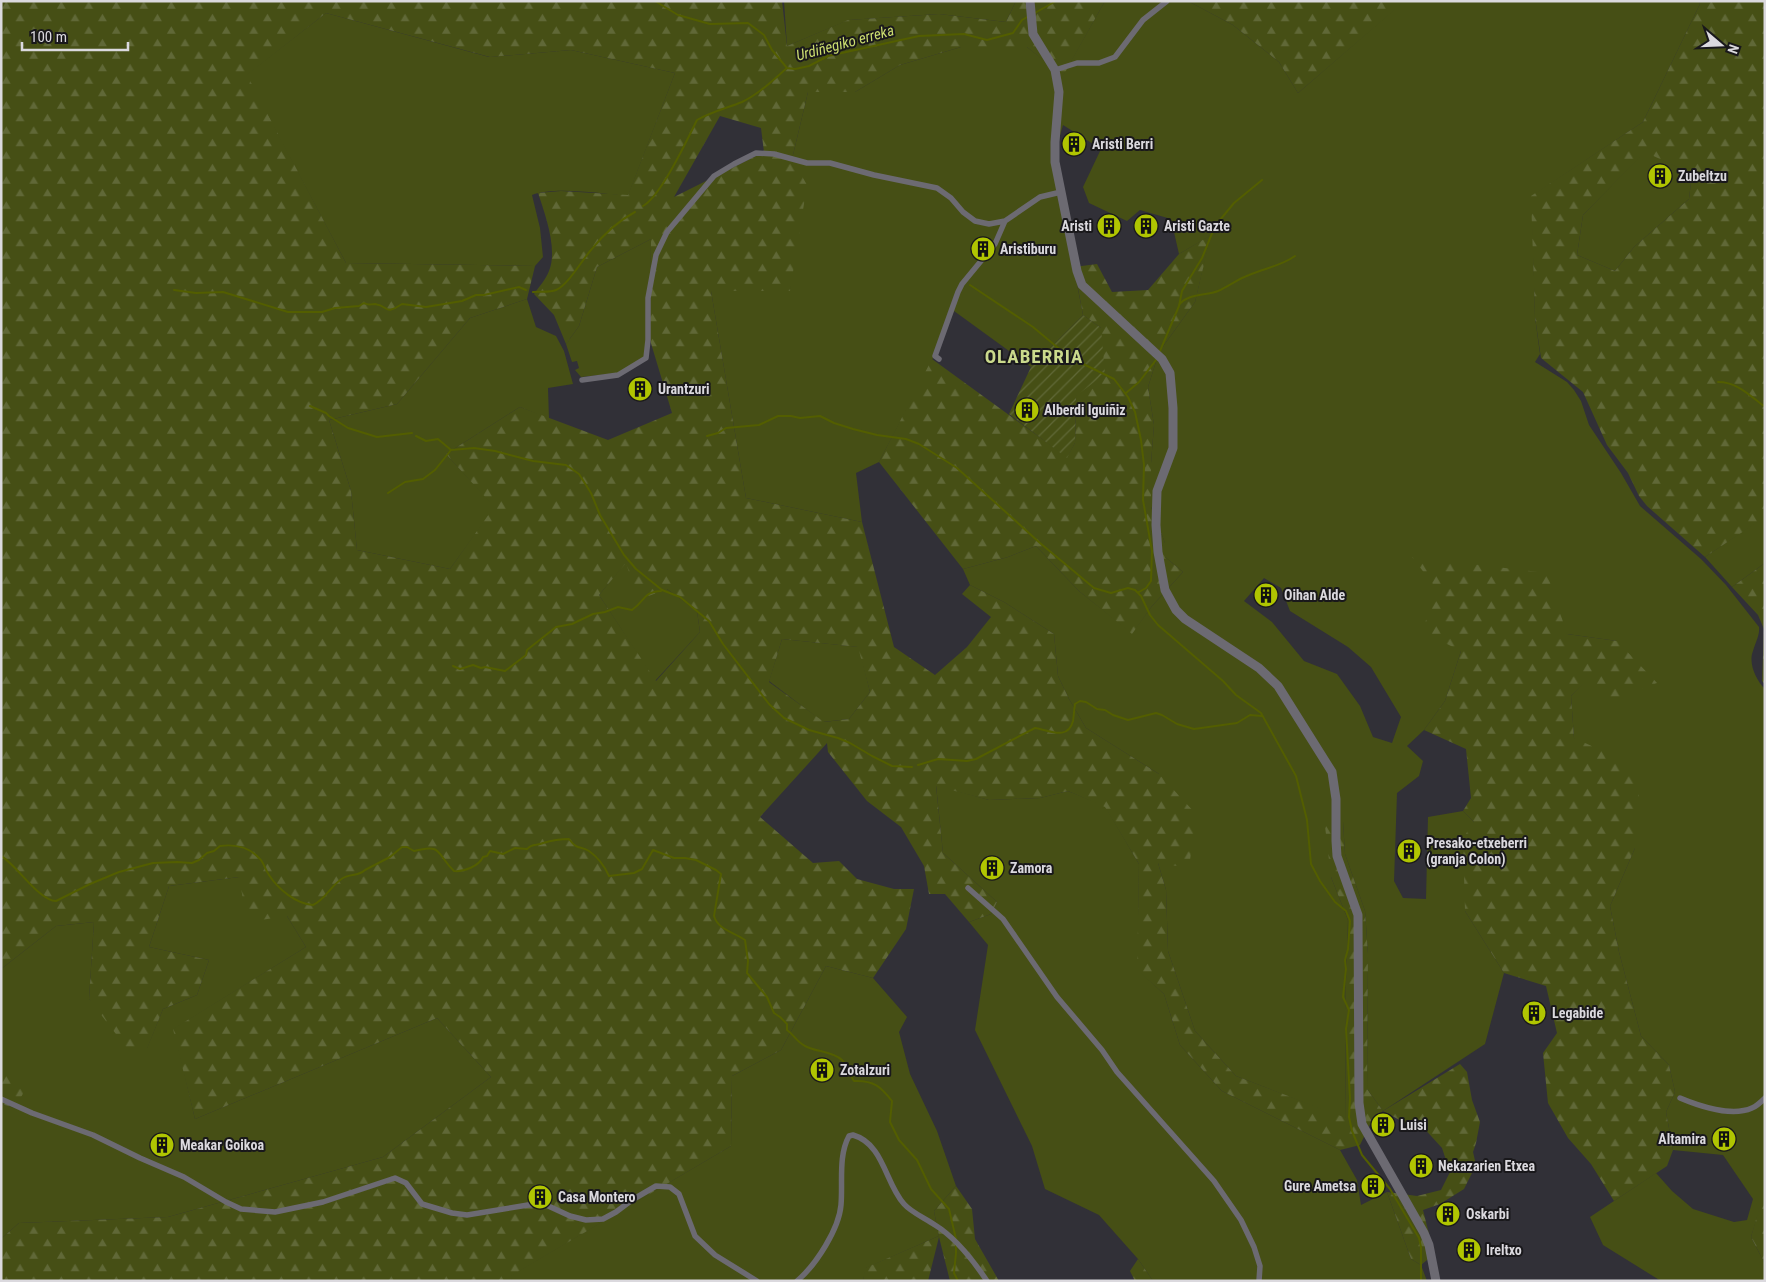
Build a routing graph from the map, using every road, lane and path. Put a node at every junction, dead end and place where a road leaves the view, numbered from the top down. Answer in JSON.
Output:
{"nodes":[{"id":1,"x":1030,"y":1,"type":"edge"},
{"id":2,"x":1166,"y":1,"type":"edge"},
{"id":3,"x":1055,"y":70,"type":"junction"},
{"id":4,"x":1061,"y":192,"type":"junction"},
{"id":5,"x":1005,"y":221,"type":"junction"},
{"id":6,"x":939,"y":359,"type":"dead end"},
{"id":7,"x":582,"y":380,"type":"dead end"},
{"id":8,"x":968,"y":888,"type":"dead end"},
{"id":9,"x":1680,"y":1098,"type":"dead end"},
{"id":10,"x":1765,"y":1098,"type":"edge"},
{"id":11,"x":1,"y":1099,"type":"edge"},
{"id":12,"x":808,"y":1269,"type":"junction"},
{"id":13,"x":757,"y":1281,"type":"edge"},
{"id":14,"x":797,"y":1281,"type":"edge"},
{"id":15,"x":805,"y":1281,"type":"edge"},
{"id":16,"x":987,"y":1281,"type":"edge"},
{"id":17,"x":1259,"y":1281,"type":"edge"},
{"id":18,"x":1436,"y":1281,"type":"edge"}],
"edges":[{"from":1,"to":3,"type":"street"},
{"from":2,"to":3,"type":"street"},
{"from":3,"to":4,"type":"street"},
{"from":4,"to":5,"type":"street"},
{"from":4,"to":18,"type":"street"},
{"from":5,"to":6,"type":"street"},
{"from":5,"to":7,"type":"street"},
{"from":8,"to":17,"type":"street"},
{"from":9,"to":10,"type":"street"},
{"from":11,"to":13,"type":"street"},
{"from":12,"to":14,"type":"street"},
{"from":12,"to":15,"type":"street"},
{"from":12,"to":16,"type":"street"}]}
